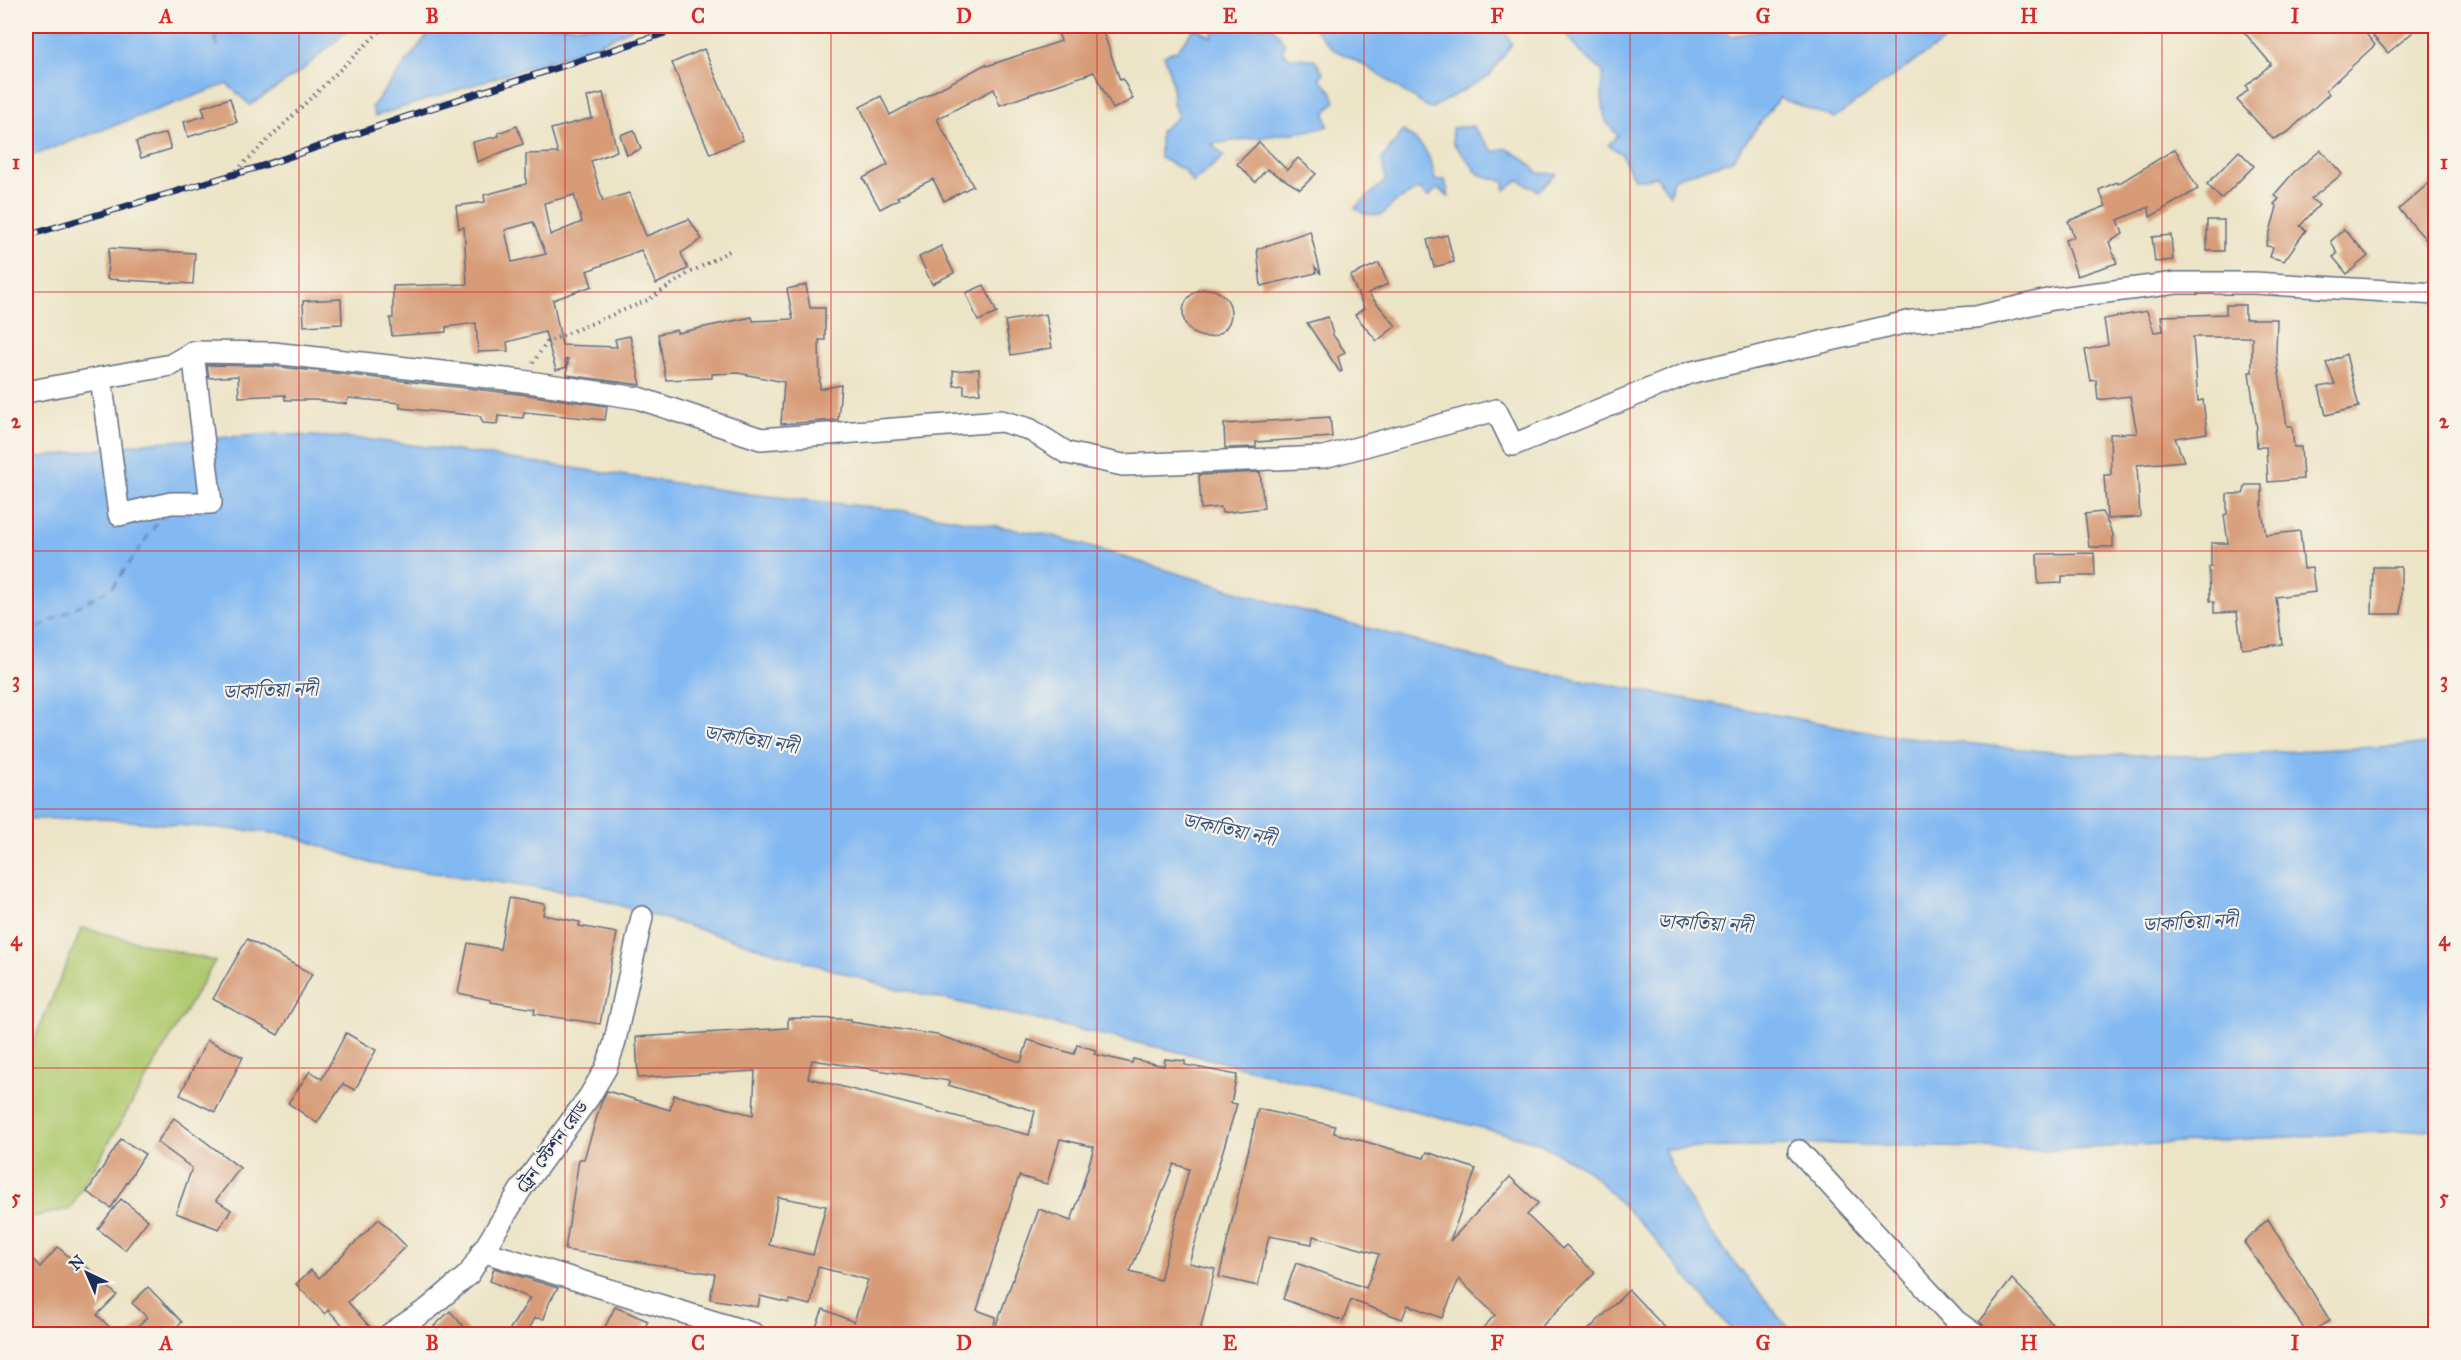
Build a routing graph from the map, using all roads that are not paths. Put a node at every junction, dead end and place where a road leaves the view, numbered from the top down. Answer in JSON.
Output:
{"nodes":[{"id":1,"x":2436,"y":294,"type":"edge"},
{"id":2,"x":193,"y":352,"type":"junction"},
{"id":3,"x":101,"y":378,"type":"junction"},
{"id":4,"x":26,"y":392,"type":"edge"},
{"id":5,"x":642,"y":917,"type":"dead end"},
{"id":6,"x":1799,"y":1151,"type":"dead end"},
{"id":7,"x":482,"y":1251,"type":"junction"},
{"id":8,"x":390,"y":1335,"type":"edge"},
{"id":9,"x":754,"y":1335,"type":"edge"},
{"id":10,"x":1974,"y":1335,"type":"edge"}],
"edges":[{"from":1,"to":2,"type":"street"},
{"from":2,"to":3,"type":"street"},
{"from":2,"to":3,"type":"street"},
{"from":3,"to":4,"type":"street"},
{"from":5,"to":7,"type":"street","name":"ট্রেন স্টেশন রোড"},
{"from":6,"to":10,"type":"street"},
{"from":7,"to":8,"type":"street","name":"ট্রেন স্টেশন রোড"},
{"from":7,"to":9,"type":"street"}]}
